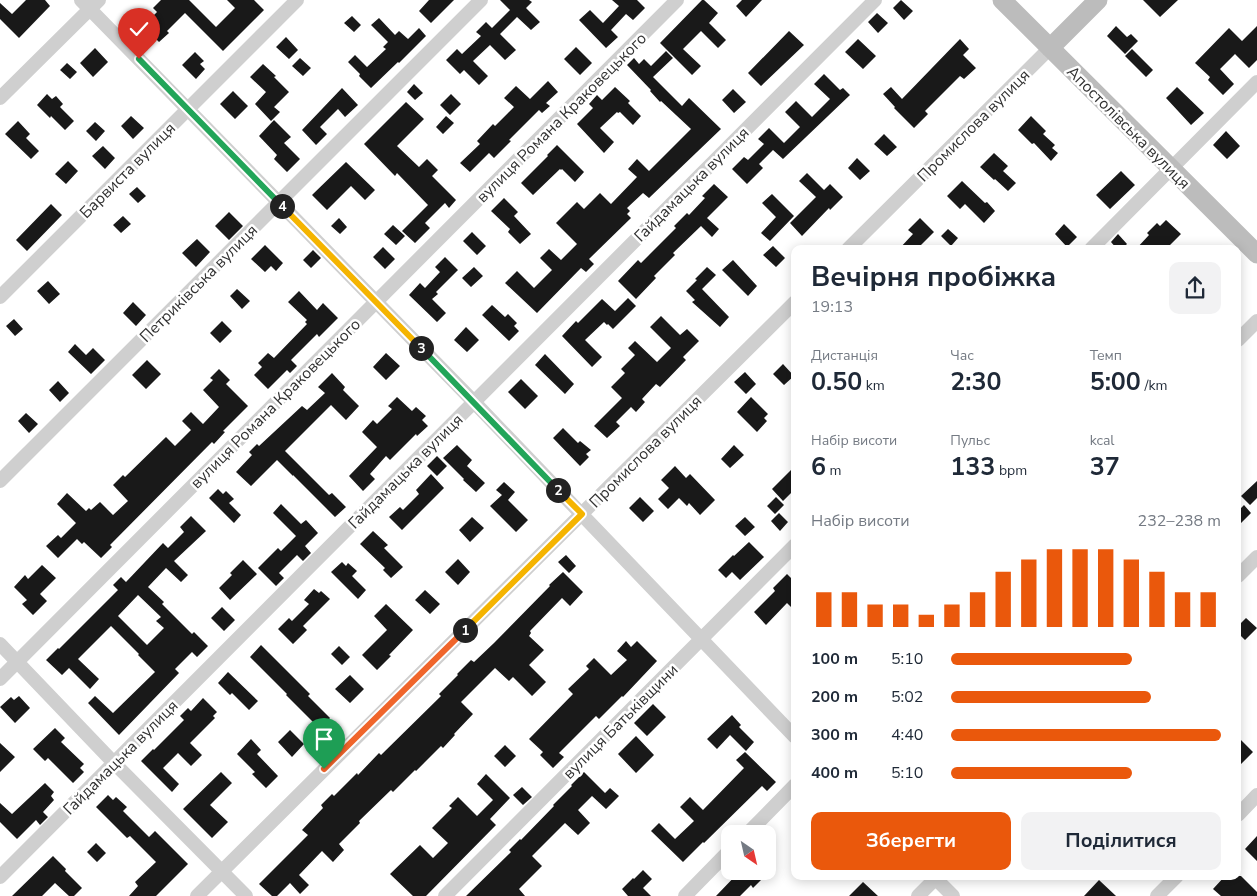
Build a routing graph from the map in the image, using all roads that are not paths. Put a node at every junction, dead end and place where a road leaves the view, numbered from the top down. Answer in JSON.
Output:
{"nodes":[{"id":1,"x":297,"y":0,"type":"edge"},
{"id":2,"x":481,"y":0,"type":"edge"},
{"id":3,"x":677,"y":0,"type":"edge"},
{"id":4,"x":875,"y":0,"type":"edge"},
{"id":5,"x":1002,"y":0,"type":"edge"},
{"id":6,"x":1098,"y":0,"type":"edge"},
{"id":7,"x":90,"y":3,"type":"edge"},
{"id":8,"x":1050,"y":48,"type":"junction"},
{"id":9,"x":1257,"y":82,"type":"edge"},
{"id":10,"x":0,"y":98,"type":"edge"},
{"id":11,"x":188,"y":109,"type":"junction"},
{"id":12,"x":1171,"y":168,"type":"junction"},
{"id":13,"x":278,"y":202,"type":"junction"},
{"id":14,"x":852,"y":245,"type":"edge"},
{"id":15,"x":1095,"y":245,"type":"edge"},
{"id":16,"x":1257,"y":254,"type":"edge"},
{"id":17,"x":0,"y":297,"type":"edge"},
{"id":18,"x":376,"y":302,"type":"junction"},
{"id":19,"x":791,"y":306,"type":"edge"},
{"id":20,"x":1257,"y":321,"type":"edge"},
{"id":21,"x":1241,"y":337,"type":"edge"},
{"id":22,"x":474,"y":402,"type":"junction"},
{"id":23,"x":0,"y":481,"type":"edge"},
{"id":24,"x":582,"y":514,"type":"junction"},
{"id":25,"x":791,"y":549,"type":"edge"},
{"id":26,"x":1257,"y":557,"type":"edge"},
{"id":27,"x":1241,"y":573,"type":"edge"},
{"id":28,"x":700,"y":640,"type":"junction"},
{"id":29,"x":0,"y":644,"type":"edge"},
{"id":30,"x":17,"y":662,"type":"junction"},
{"id":31,"x":0,"y":679,"type":"edge"},
{"id":32,"x":791,"y":733,"type":"edge"},
{"id":33,"x":114,"y":763,"type":"junction"},
{"id":34,"x":791,"y":789,"type":"edge"},
{"id":35,"x":1257,"y":795,"type":"edge"},
{"id":36,"x":1241,"y":812,"type":"edge"},
{"id":37,"x":756,"y":825,"type":"edge"},
{"id":38,"x":721,"y":859,"type":"edge"},
{"id":39,"x":222,"y":871,"type":"junction"},
{"id":40,"x":0,"y":878,"type":"edge"},
{"id":41,"x":932,"y":880,"type":"edge"},
{"id":42,"x":938,"y":880,"type":"edge"},
{"id":43,"x":1173,"y":880,"type":"edge"},
{"id":44,"x":197,"y":896,"type":"edge"},
{"id":45,"x":246,"y":896,"type":"edge"},
{"id":46,"x":445,"y":896,"type":"edge"},
{"id":47,"x":685,"y":896,"type":"edge"},
{"id":48,"x":918,"y":896,"type":"edge"},
{"id":49,"x":953,"y":896,"type":"edge"},
{"id":50,"x":1157,"y":896,"type":"edge"}],
"edges":[{"from":1,"to":11,"type":"street","name":"Барвиста вулиця"},
{"from":2,"to":13,"type":"street","name":"Петриківська вулиця"},
{"from":3,"to":18,"type":"street","name":"вулиця Романа Краковецького"},
{"from":4,"to":22,"type":"street","name":"Гайдамацька вулиця"},
{"from":5,"to":8,"type":"street","name":"Апостолівська вулиця"},
{"from":6,"to":8,"type":"street","name":"Промислова вулиця"},
{"from":7,"to":10,"type":"street"},
{"from":7,"to":11,"type":"street"},
{"from":8,"to":12,"type":"street","name":"Апостолівська вулиця"},
{"from":8,"to":14,"type":"street","name":"Промислова вулиця"},
{"from":9,"to":12,"type":"street"},
{"from":11,"to":13,"type":"street"},
{"from":11,"to":17,"type":"street","name":"Барвиста вулиця"},
{"from":12,"to":15,"type":"street"},
{"from":12,"to":16,"type":"street","name":"Апостолівська вулиця"},
{"from":13,"to":18,"type":"street"},
{"from":13,"to":23,"type":"street","name":"Петриківська вулиця"},
{"from":18,"to":22,"type":"street"},
{"from":18,"to":30,"type":"street","name":"вулиця Романа Краковецького"},
{"from":19,"to":24,"type":"street","name":"Промислова вулиця"},
{"from":20,"to":21,"type":"street"},
{"from":22,"to":24,"type":"street"},
{"from":22,"to":33,"type":"street","name":"Гайдамацька вулиця"},
{"from":24,"to":28,"type":"street"},
{"from":24,"to":39,"type":"street","name":"Промислова вулиця"},
{"from":25,"to":28,"type":"street","name":"вулиця Батьківщини"},
{"from":26,"to":27,"type":"street"},
{"from":28,"to":32,"type":"street"},
{"from":28,"to":46,"type":"street","name":"вулиця Батьківщини"},
{"from":29,"to":30,"type":"street"},
{"from":30,"to":31,"type":"street","name":"вулиця Романа Краковецького"},
{"from":30,"to":33,"type":"street"},
{"from":33,"to":39,"type":"street"},
{"from":33,"to":40,"type":"street","name":"Гайдамацька вулиця"},
{"from":34,"to":37,"type":"street"},
{"from":35,"to":36,"type":"street"},
{"from":38,"to":47,"type":"street"},
{"from":39,"to":44,"type":"street","name":"Промислова вулиця"},
{"from":39,"to":45,"type":"street"},
{"from":41,"to":48,"type":"street"},
{"from":42,"to":49,"type":"street"},
{"from":43,"to":50,"type":"street"}]}
